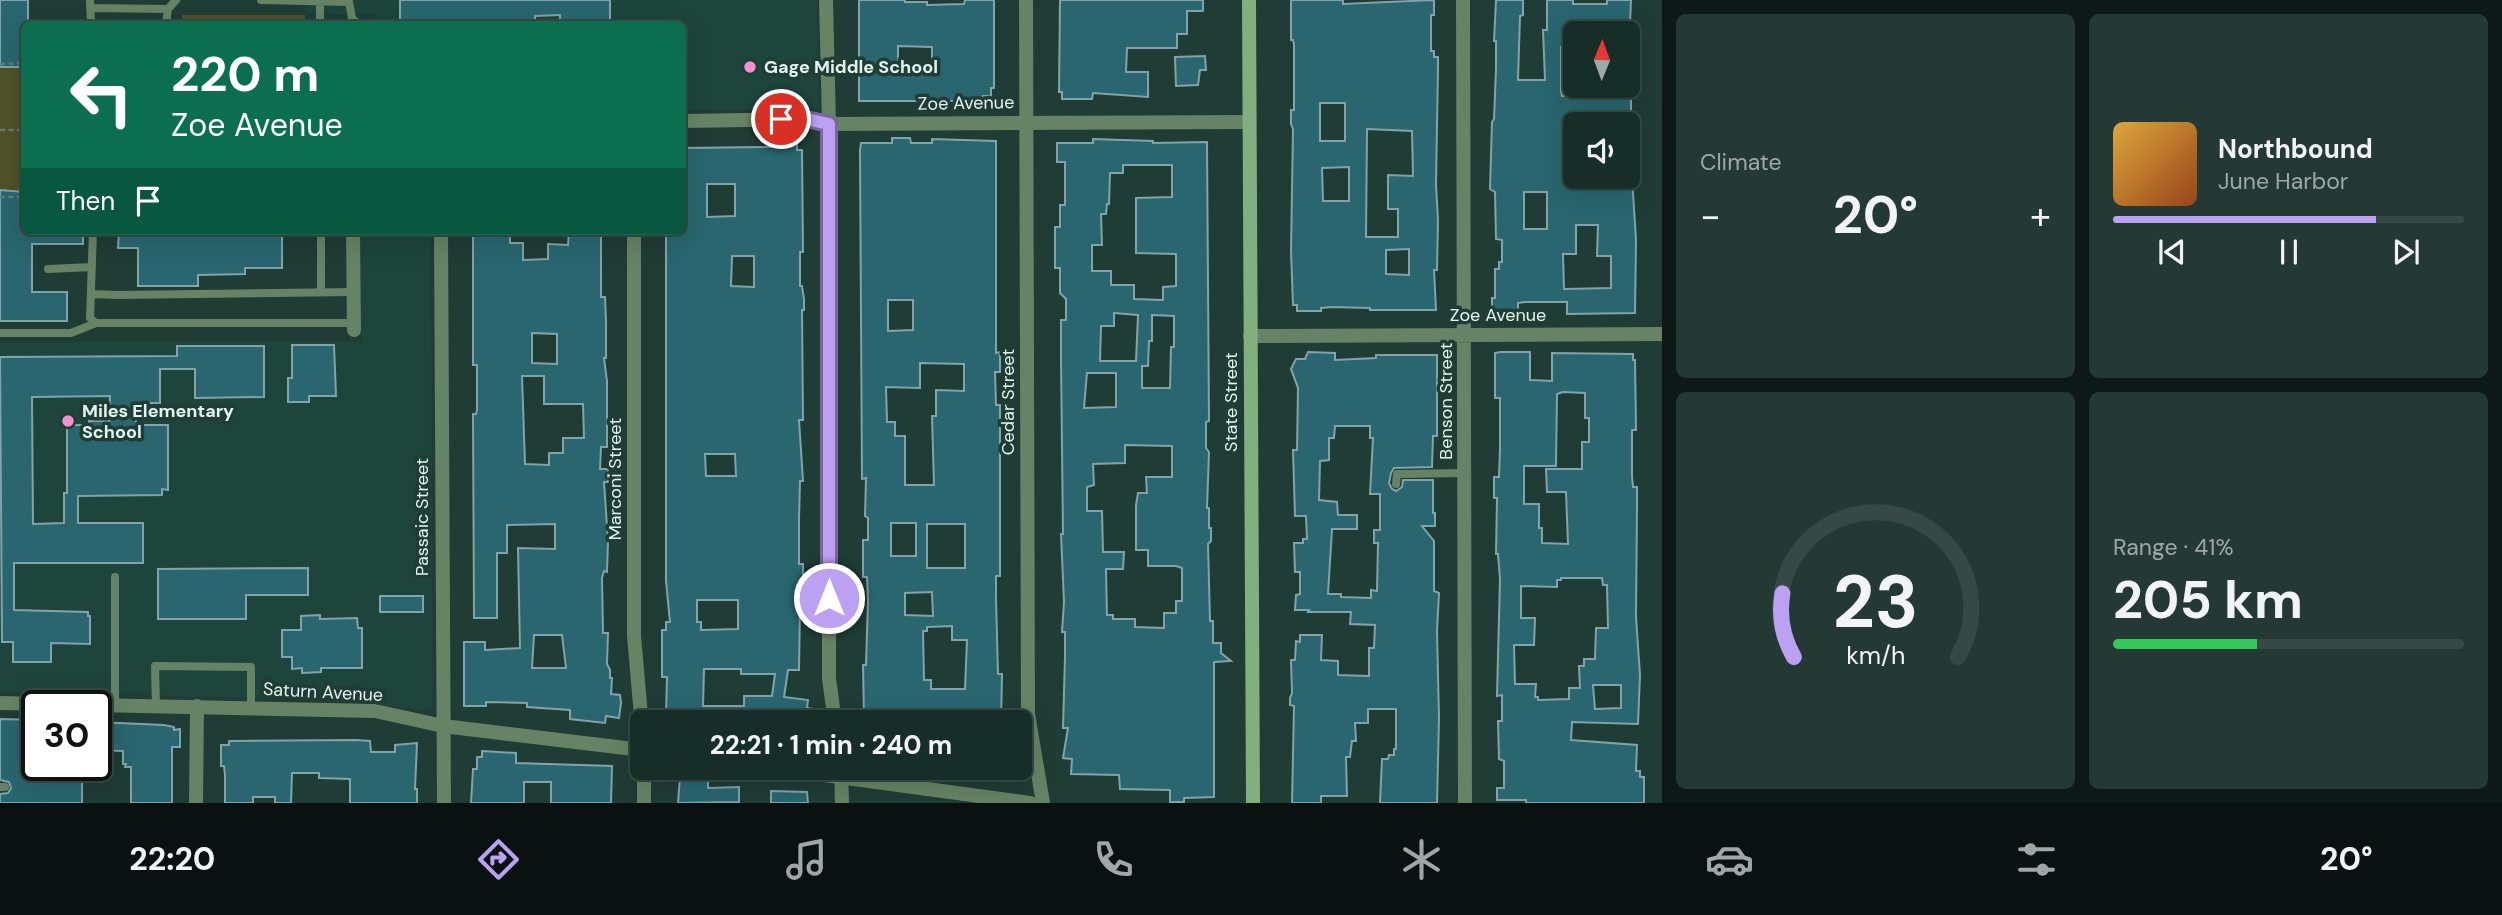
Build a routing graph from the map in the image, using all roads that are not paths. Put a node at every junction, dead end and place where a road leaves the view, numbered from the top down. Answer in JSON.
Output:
{"nodes":[{"id":1,"x":176,"y":0,"type":"edge"},
{"id":2,"x":261,"y":0,"type":"edge"},
{"id":3,"x":826,"y":0,"type":"edge"},
{"id":4,"x":1026,"y":0,"type":"edge"},
{"id":5,"x":1249,"y":0,"type":"edge"},
{"id":6,"x":1463,"y":0,"type":"edge"},
{"id":7,"x":320,"y":1,"type":"edge"},
{"id":8,"x":90,"y":4,"type":"edge"},
{"id":9,"x":168,"y":9,"type":"junction"},
{"id":10,"x":166,"y":21,"type":"edge"},
{"id":11,"x":320,"y":21,"type":"edge"},
{"id":12,"x":352,"y":21,"type":"edge"},
{"id":13,"x":686,"y":121,"type":"edge"},
{"id":14,"x":1026,"y":122,"type":"junction"},
{"id":15,"x":1250,"y":122,"type":"junction"},
{"id":16,"x":829,"y":124,"type":"junction"},
{"id":17,"x":93,"y":235,"type":"edge"},
{"id":18,"x":321,"y":235,"type":"edge"},
{"id":19,"x":353,"y":235,"type":"edge"},
{"id":20,"x":440,"y":235,"type":"edge"},
{"id":21,"x":634,"y":235,"type":"edge"},
{"id":22,"x":92,"y":267,"type":"junction"},
{"id":23,"x":48,"y":269,"type":"dead end"},
{"id":24,"x":321,"y":292,"type":"junction"},
{"id":25,"x":354,"y":292,"type":"junction"},
{"id":26,"x":91,"y":294,"type":"junction"},
{"id":27,"x":96,"y":323,"type":"junction"},
{"id":28,"x":354,"y":326,"type":"joint"},
{"id":29,"x":0,"y":332,"type":"edge"},
{"id":30,"x":1465,"y":334,"type":"junction"},
{"id":31,"x":1662,"y":334,"type":"edge"},
{"id":32,"x":1250,"y":336,"type":"junction"},
{"id":33,"x":1465,"y":473,"type":"junction"},
{"id":34,"x":1396,"y":484,"type":"dead end"},
{"id":35,"x":114,"y":577,"type":"dead end"},
{"id":36,"x":0,"y":703,"type":"edge"},
{"id":37,"x":114,"y":705,"type":"junction"},
{"id":38,"x":156,"y":705,"type":"junction"},
{"id":39,"x":197,"y":706,"type":"junction"},
{"id":40,"x":251,"y":708,"type":"junction"},
{"id":41,"x":641,"y":710,"type":"edge"},
{"id":42,"x":833,"y":710,"type":"edge"},
{"id":43,"x":443,"y":726,"type":"junction"},
{"id":44,"x":630,"y":749,"type":"edge"},
{"id":45,"x":644,"y":780,"type":"edge"},
{"id":46,"x":842,"y":780,"type":"edge"},
{"id":47,"x":886,"y":780,"type":"edge"},
{"id":48,"x":196,"y":803,"type":"edge"},
{"id":49,"x":444,"y":803,"type":"edge"},
{"id":50,"x":645,"y":803,"type":"edge"},
{"id":51,"x":842,"y":803,"type":"edge"},
{"id":52,"x":1030,"y":803,"type":"edge"},
{"id":53,"x":1043,"y":803,"type":"edge"},
{"id":54,"x":1253,"y":803,"type":"edge"},
{"id":55,"x":1465,"y":803,"type":"edge"}],
"edges":[{"from":1,"to":9,"type":"lane"},
{"from":2,"to":7,"type":"lane"},
{"from":3,"to":16,"type":"street"},
{"from":4,"to":14,"type":"street","name":"Cedar Street"},
{"from":5,"to":15,"type":"main road","name":"State Street"},
{"from":6,"to":30,"type":"street","name":"Benson Street"},
{"from":7,"to":11,"type":"lane"},
{"from":7,"to":12,"type":"lane"},
{"from":8,"to":9,"type":"lane"},
{"from":9,"to":10,"type":"lane"},
{"from":13,"to":16,"type":"street","name":"Zoe Avenue"},
{"from":14,"to":15,"type":"street","name":"Zoe Avenue"},
{"from":14,"to":16,"type":"street","name":"Zoe Avenue"},
{"from":14,"to":53,"type":"street","name":"Cedar Street"},
{"from":15,"to":32,"type":"main road","name":"State Street"},
{"from":16,"to":42,"type":"street"},
{"from":17,"to":22,"type":"lane"},
{"from":18,"to":24,"type":"lane"},
{"from":19,"to":25,"type":"street"},
{"from":20,"to":43,"type":"street","name":"Passaic Street"},
{"from":21,"to":41,"type":"street","name":"Marconi Street"},
{"from":22,"to":23,"type":"lane"},
{"from":22,"to":26,"type":"lane"},
{"from":24,"to":25,"type":"lane"},
{"from":24,"to":26,"type":"lane"},
{"from":25,"to":28,"type":"street"},
{"from":26,"to":27,"type":"lane"},
{"from":27,"to":28,"type":"lane"},
{"from":27,"to":29,"type":"lane"},
{"from":30,"to":31,"type":"street","name":"Zoe Avenue"},
{"from":30,"to":32,"type":"street","name":"Zoe Avenue"},
{"from":30,"to":33,"type":"street","name":"Benson Street"},
{"from":32,"to":54,"type":"main road","name":"State Street"},
{"from":33,"to":34,"type":"lane"},
{"from":33,"to":55,"type":"street","name":"Benson Street"},
{"from":35,"to":37,"type":"lane"},
{"from":36,"to":37,"type":"street","name":"Saturn Avenue"},
{"from":37,"to":38,"type":"street","name":"Saturn Avenue"},
{"from":38,"to":39,"type":"street","name":"Saturn Avenue"},
{"from":38,"to":40,"type":"lane"},
{"from":39,"to":40,"type":"street","name":"Saturn Avenue"},
{"from":39,"to":48,"type":"street"},
{"from":40,"to":43,"type":"street","name":"Saturn Avenue"},
{"from":43,"to":44,"type":"street","name":"Saturn Avenue"},
{"from":43,"to":49,"type":"street","name":"Passaic Street"},
{"from":45,"to":50,"type":"street"},
{"from":46,"to":51,"type":"street"},
{"from":47,"to":52,"type":"street"}]}
